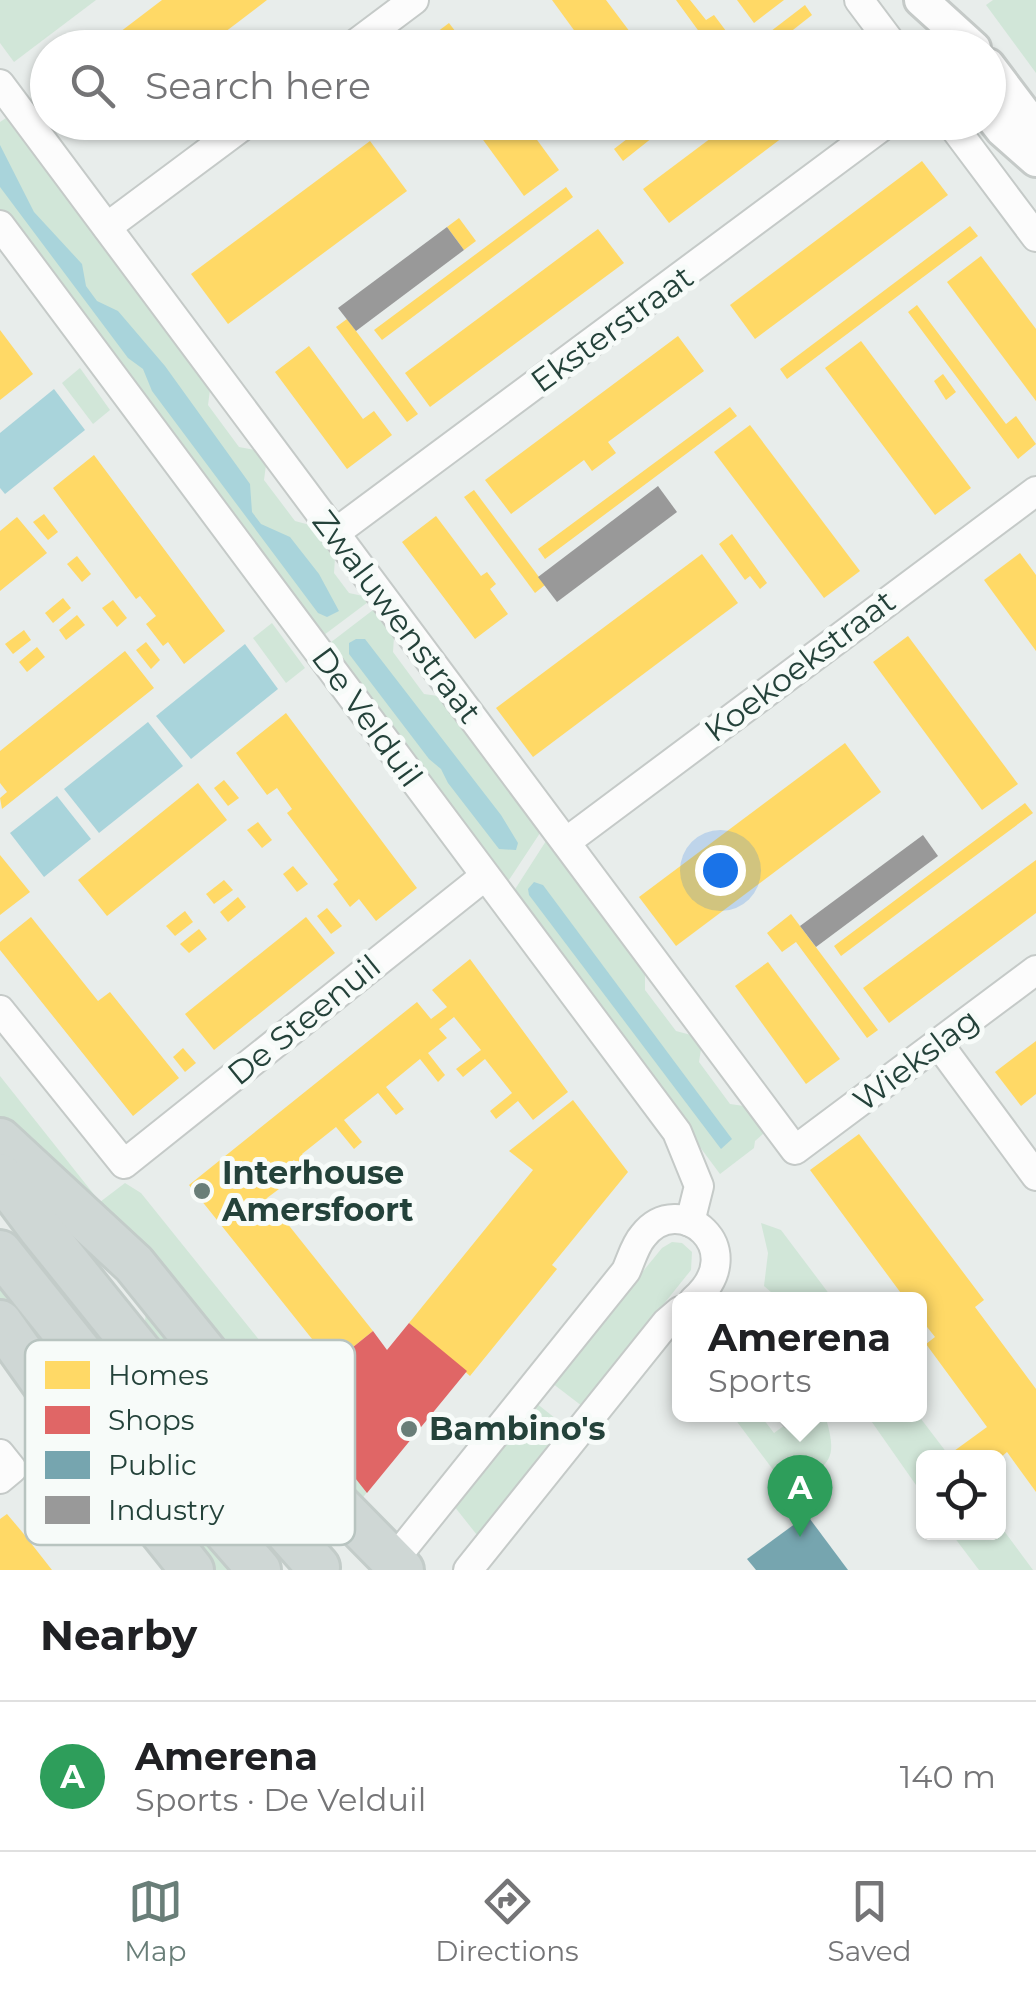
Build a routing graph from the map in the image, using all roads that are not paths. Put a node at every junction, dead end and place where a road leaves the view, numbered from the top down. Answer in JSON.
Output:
{"nodes":[{"id":1,"x":414,"y":0,"type":"edge"},
{"id":2,"x":860,"y":0,"type":"edge"},
{"id":3,"x":924,"y":4,"type":"edge"},
{"id":4,"x":374,"y":30,"type":"edge"},
{"id":5,"x":882,"y":30,"type":"edge"},
{"id":6,"x":937,"y":30,"type":"edge"},
{"id":7,"x":954,"y":30,"type":"edge"},
{"id":8,"x":0,"y":84,"type":"edge"},
{"id":9,"x":1006,"y":90,"type":"edge"},
{"id":10,"x":30,"y":124,"type":"edge"},
{"id":11,"x":1006,"y":134,"type":"edge"},
{"id":12,"x":1036,"y":139,"type":"edge"},
{"id":13,"x":42,"y":140,"type":"edge"},
{"id":14,"x":224,"y":140,"type":"edge"},
{"id":15,"x":864,"y":140,"type":"edge"},
{"id":16,"x":963,"y":140,"type":"edge"},
{"id":17,"x":1036,"y":160,"type":"edge"},
{"id":18,"x":0,"y":226,"type":"edge"},
{"id":19,"x":107,"y":228,"type":"junction"},
{"id":20,"x":1036,"y":237,"type":"edge"},
{"id":21,"x":1036,"y":491,"type":"edge"},
{"id":22,"x":335,"y":534,"type":"junction"},
{"id":23,"x":566,"y":842,"type":"junction"},
{"id":24,"x":485,"y":876,"type":"junction"},
{"id":25,"x":1036,"y":970,"type":"edge"},
{"id":26,"x":0,"y":1010,"type":"edge"},
{"id":27,"x":938,"y":1043,"type":"junction"},
{"id":28,"x":0,"y":1140,"type":"edge"},
{"id":29,"x":795,"y":1150,"type":"joint"},
{"id":30,"x":0,"y":1175,"type":"edge"},
{"id":31,"x":1036,"y":1176,"type":"edge"},
{"id":32,"x":690,"y":1222,"type":"junction"},
{"id":33,"x":0,"y":1252,"type":"edge"},
{"id":34,"x":702,"y":1292,"type":"edge"},
{"id":35,"x":63,"y":1293,"type":"junction"},
{"id":36,"x":672,"y":1318,"type":"edge"},
{"id":37,"x":0,"y":1322,"type":"edge"},
{"id":38,"x":94,"y":1340,"type":"edge"},
{"id":39,"x":107,"y":1340,"type":"edge"},
{"id":40,"x":195,"y":1340,"type":"edge"},
{"id":41,"x":25,"y":1357,"type":"edge"},
{"id":42,"x":355,"y":1526,"type":"edge"},
{"id":43,"x":172,"y":1545,"type":"edge"},
{"id":44,"x":237,"y":1545,"type":"edge"},
{"id":45,"x":298,"y":1545,"type":"edge"},
{"id":46,"x":318,"y":1567,"type":"dead end"},
{"id":47,"x":393,"y":1567,"type":"edge"},
{"id":48,"x":470,"y":1567,"type":"edge"},
{"id":49,"x":192,"y":1570,"type":"edge"},
{"id":50,"x":259,"y":1570,"type":"edge"}],
"edges":[{"from":1,"to":4,"type":"street"},
{"from":2,"to":5,"type":"street"},
{"from":3,"to":6,"type":"street"},
{"from":3,"to":7,"type":"street"},
{"from":8,"to":10,"type":"street","name":"Zwaluwenstraat"},
{"from":9,"to":12,"type":"street"},
{"from":11,"to":17,"type":"street"},
{"from":13,"to":19,"type":"street","name":"Zwaluwenstraat"},
{"from":14,"to":19,"type":"street"},
{"from":15,"to":22,"type":"street","name":"Eksterstraat"},
{"from":16,"to":20,"type":"street"},
{"from":18,"to":24,"type":"street","name":"De Velduil"},
{"from":19,"to":22,"type":"street","name":"Zwaluwenstraat"},
{"from":21,"to":23,"type":"street","name":"Koekoekstraat"},
{"from":22,"to":23,"type":"street","name":"Zwaluwenstraat"},
{"from":23,"to":29,"type":"street","name":"Zwaluwenstraat"},
{"from":24,"to":26,"type":"street","name":"De Steenuil"},
{"from":24,"to":32,"type":"street","name":"De Velduil"},
{"from":25,"to":27,"type":"street","name":"Wiekslag"},
{"from":27,"to":29,"type":"street","name":"Wiekslag"},
{"from":27,"to":31,"type":"street"},
{"from":28,"to":40,"type":"main road"},
{"from":30,"to":35,"type":"main road"},
{"from":32,"to":34,"type":"street"},
{"from":32,"to":47,"type":"street"},
{"from":33,"to":35,"type":"main road"},
{"from":35,"to":38,"type":"main road"},
{"from":35,"to":39,"type":"main road"},
{"from":36,"to":48,"type":"street"},
{"from":37,"to":41,"type":"main road"},
{"from":42,"to":47,"type":"main road"},
{"from":43,"to":49,"type":"main road"},
{"from":44,"to":50,"type":"main road"},
{"from":45,"to":46,"type":"main road"}]}
